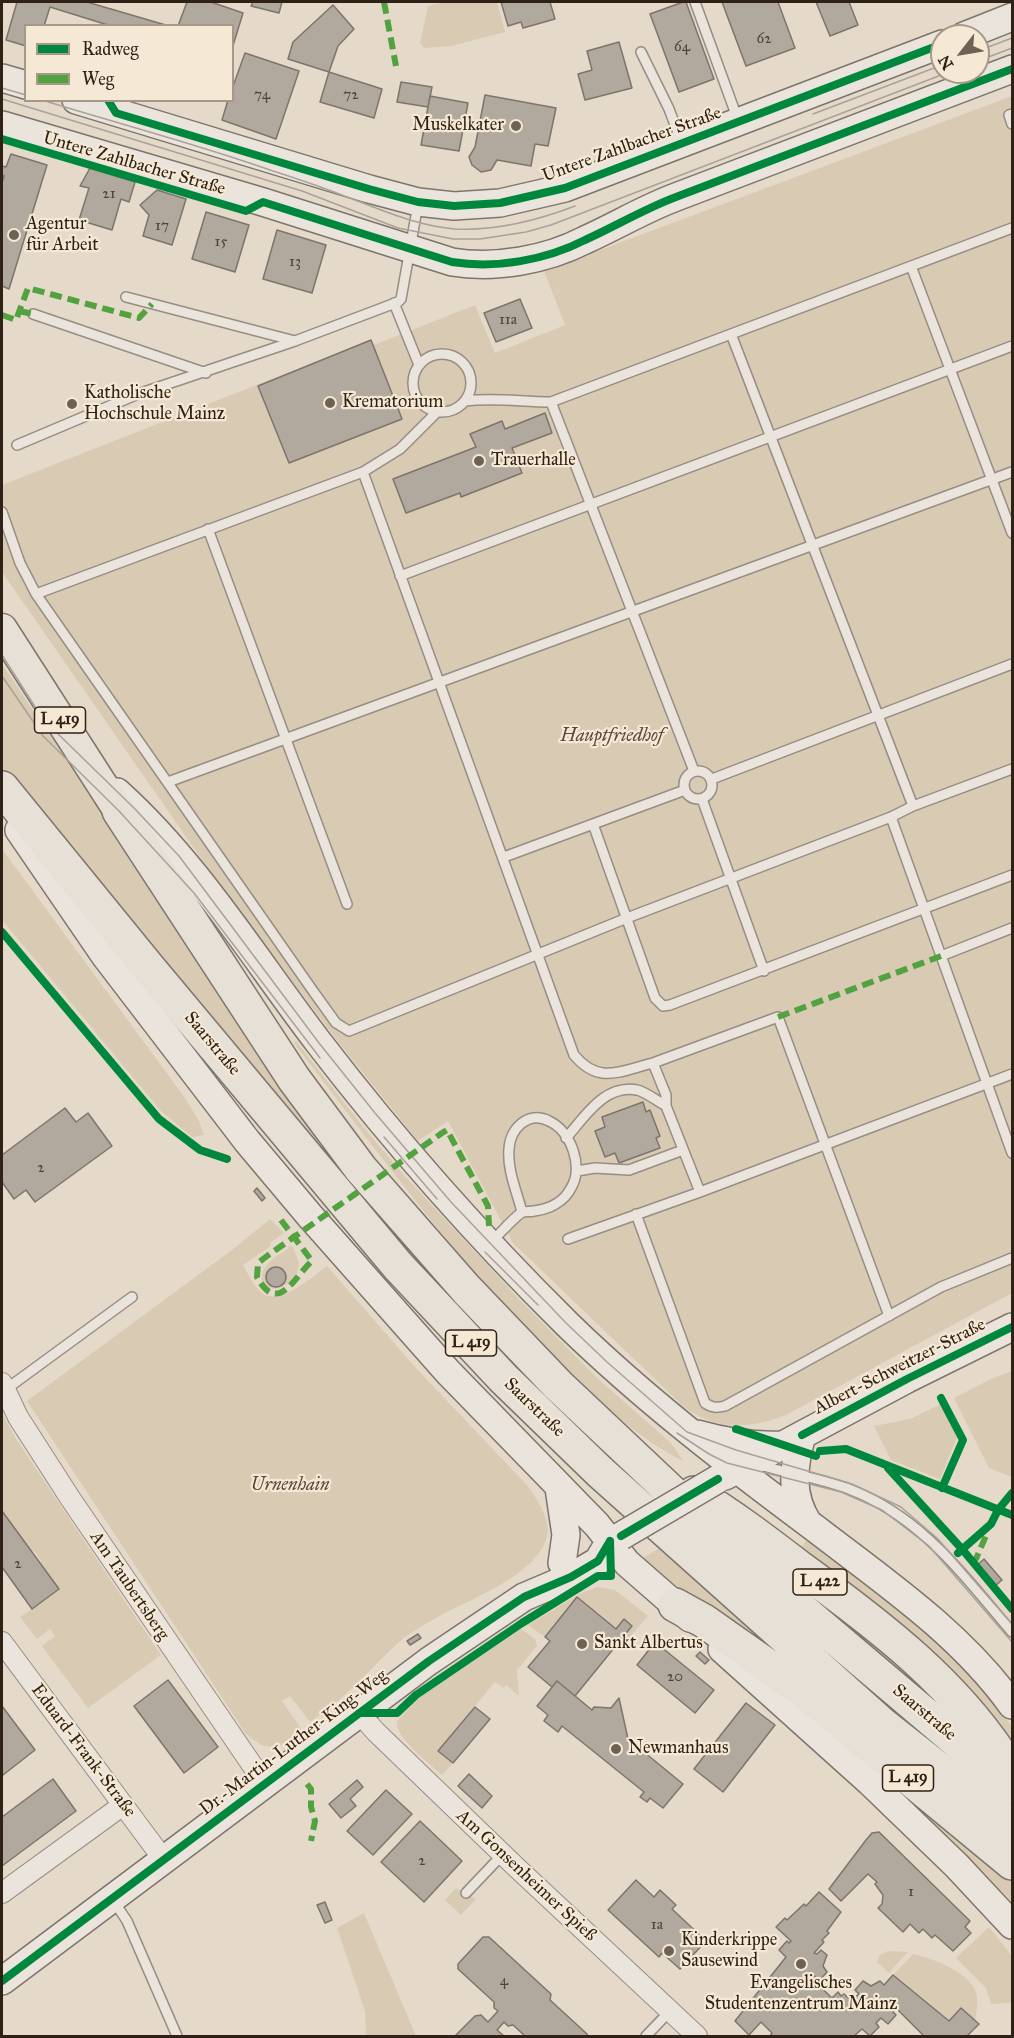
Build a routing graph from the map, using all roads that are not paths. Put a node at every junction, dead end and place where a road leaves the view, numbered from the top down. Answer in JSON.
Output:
{"nodes":[{"id":1,"x":695,"y":2,"type":"edge"},
{"id":2,"x":1012,"y":17,"type":"edge"},
{"id":3,"x":990,"y":26,"type":"edge"},
{"id":4,"x":930,"y":49,"type":"edge"},
{"id":5,"x":641,"y":52,"type":"dead end"},
{"id":6,"x":1012,"y":69,"type":"edge"},
{"id":7,"x":2,"y":78,"type":"edge"},
{"id":8,"x":24,"y":84,"type":"edge"},
{"id":9,"x":83,"y":102,"type":"edge"},
{"id":10,"x":1012,"y":114,"type":"edge"},
{"id":11,"x":739,"y":122,"type":"junction"},
{"id":12,"x":1012,"y":124,"type":"edge"},
{"id":13,"x":2,"y":125,"type":"edge"},
{"id":14,"x":682,"y":144,"type":"junction"},
{"id":15,"x":418,"y":202,"type":"junction"},
{"id":16,"x":1012,"y":228,"type":"edge"},
{"id":17,"x":409,"y":249,"type":"junction"},
{"id":18,"x":911,"y":266,"type":"junction"},
{"id":19,"x":126,"y":297,"type":"dead end"},
{"id":20,"x":394,"y":303,"type":"junction"},
{"id":21,"x":33,"y":314,"type":"dead end"},
{"id":22,"x":730,"y":334,"type":"junction"},
{"id":23,"x":295,"y":342,"type":"junction"},
{"id":24,"x":1012,"y":346,"type":"edge"},
{"id":25,"x":419,"y":365,"type":"junction"},
{"id":26,"x":950,"y":370,"type":"junction"},
{"id":27,"x":206,"y":373,"type":"junction"},
{"id":28,"x":465,"y":400,"type":"junction"},
{"id":29,"x":551,"y":402,"type":"junction"},
{"id":30,"x":437,"y":412,"type":"junction"},
{"id":31,"x":771,"y":437,"type":"junction"},
{"id":32,"x":17,"y":445,"type":"dead end"},
{"id":33,"x":363,"y":472,"type":"junction"},
{"id":34,"x":1012,"y":472,"type":"edge"},
{"id":35,"x":991,"y":480,"type":"junction"},
{"id":36,"x":590,"y":505,"type":"junction"},
{"id":37,"x":2,"y":512,"type":"edge"},
{"id":38,"x":208,"y":529,"type":"junction"},
{"id":39,"x":1012,"y":533,"type":"edge"},
{"id":40,"x":813,"y":545,"type":"junction"},
{"id":41,"x":399,"y":576,"type":"junction"},
{"id":42,"x":36,"y":594,"type":"junction"},
{"id":43,"x":631,"y":612,"type":"junction"},
{"id":44,"x":2,"y":629,"type":"edge"},
{"id":45,"x":1012,"y":664,"type":"edge"},
{"id":46,"x":439,"y":682,"type":"junction"},
{"id":47,"x":879,"y":717,"type":"junction"},
{"id":48,"x":55,"y":731,"type":"dead end"},
{"id":49,"x":285,"y":739,"type":"junction"},
{"id":50,"x":91,"y":769,"type":"junction"},
{"id":51,"x":1012,"y":769,"type":"edge"},
{"id":52,"x":694,"y":771,"type":"junction"},
{"id":53,"x":712,"y":779,"type":"junction"},
{"id":54,"x":168,"y":782,"type":"junction"},
{"id":55,"x":2,"y":788,"type":"edge"},
{"id":56,"x":685,"y":790,"type":"junction"},
{"id":57,"x":702,"y":799,"type":"junction"},
{"id":58,"x":2,"y":805,"type":"edge"},
{"id":59,"x":913,"y":806,"type":"junction"},
{"id":60,"x":119,"y":810,"type":"joint"},
{"id":61,"x":891,"y":818,"type":"junction"},
{"id":62,"x":593,"y":824,"type":"junction"},
{"id":63,"x":504,"y":857,"type":"junction"},
{"id":64,"x":1012,"y":875,"type":"edge"},
{"id":65,"x":730,"y":879,"type":"junction"},
{"id":66,"x":347,"y":903,"type":"dead end"},
{"id":67,"x":924,"y":908,"type":"junction"},
{"id":68,"x":627,"y":918,"type":"junction"},
{"id":69,"x":1012,"y":928,"type":"edge"},
{"id":70,"x":537,"y":954,"type":"junction"},
{"id":71,"x":941,"y":956,"type":"junction"},
{"id":72,"x":764,"y":970,"type":"junction"},
{"id":73,"x":653,"y":1063,"type":"junction"},
{"id":74,"x":1012,"y":1074,"type":"edge"},
{"id":75,"x":987,"y":1083,"type":"junction"},
{"id":76,"x":666,"y":1106,"type":"junction"},
{"id":77,"x":566,"y":1138,"type":"junction"},
{"id":78,"x":825,"y":1144,"type":"junction"},
{"id":79,"x":683,"y":1150,"type":"junction"},
{"id":80,"x":1012,"y":1153,"type":"edge"},
{"id":81,"x":577,"y":1171,"type":"junction"},
{"id":82,"x":700,"y":1192,"type":"junction"},
{"id":83,"x":522,"y":1212,"type":"junction"},
{"id":84,"x":636,"y":1214,"type":"junction"},
{"id":85,"x":568,"y":1239,"type":"dead end"},
{"id":86,"x":489,"y":1244,"type":"junction"},
{"id":87,"x":1012,"y":1258,"type":"edge"},
{"id":88,"x":132,"y":1297,"type":"dead end"},
{"id":89,"x":889,"y":1316,"type":"junction"},
{"id":90,"x":1012,"y":1327,"type":"edge"},
{"id":91,"x":3,"y":1387,"type":"edge"},
{"id":92,"x":687,"y":1432,"type":"junction"},
{"id":93,"x":793,"y":1440,"type":"junction"},
{"id":94,"x":635,"y":1458,"type":"junction"},
{"id":95,"x":737,"y":1465,"type":"junction"},
{"id":96,"x":794,"y":1474,"type":"junction"},
{"id":97,"x":559,"y":1488,"type":"junction"},
{"id":98,"x":808,"y":1524,"type":"junction"},
{"id":99,"x":616,"y":1539,"type":"junction"},
{"id":100,"x":562,"y":1563,"type":"junction"},
{"id":101,"x":524,"y":1597,"type":"junction"},
{"id":102,"x":675,"y":1605,"type":"junction"},
{"id":103,"x":1012,"y":1632,"type":"edge"},
{"id":104,"x":2,"y":1642,"type":"edge"},
{"id":105,"x":1012,"y":1705,"type":"edge"},
{"id":106,"x":359,"y":1713,"type":"junction"},
{"id":107,"x":1012,"y":1773,"type":"edge"},
{"id":108,"x":265,"y":1784,"type":"junction"},
{"id":109,"x":1012,"y":1788,"type":"edge"},
{"id":110,"x":123,"y":1805,"type":"junction"},
{"id":111,"x":1012,"y":1827,"type":"edge"},
{"id":112,"x":502,"y":1855,"type":"junction"},
{"id":113,"x":164,"y":1860,"type":"junction"},
{"id":114,"x":1012,"y":1863,"type":"edge"},
{"id":115,"x":2,"y":1893,"type":"edge"},
{"id":116,"x":466,"y":1893,"type":"dead end"},
{"id":117,"x":112,"y":1898,"type":"junction"},
{"id":118,"x":1012,"y":1925,"type":"edge"},
{"id":119,"x":2,"y":1981,"type":"edge"},
{"id":120,"x":670,"y":2011,"type":"junction"},
{"id":121,"x":696,"y":2036,"type":"edge"},
{"id":122,"x":177,"y":2037,"type":"edge"},
{"id":123,"x":646,"y":2037,"type":"edge"}],
"edges":[{"from":1,"to":11,"type":"lane"},
{"from":2,"to":3,"type":"street"},
{"from":4,"to":11,"type":"street","name":"Untere Zahlbacher Straße"},
{"from":5,"to":14,"type":"lane"},
{"from":6,"to":17,"type":"street","name":"Untere Zahlbacher Straße"},
{"from":7,"to":8,"type":"street"},
{"from":9,"to":15,"type":"street","name":"Untere Zahlbacher Straße"},
{"from":10,"to":12,"type":"lane"},
{"from":11,"to":14,"type":"street","name":"Untere Zahlbacher Straße"},
{"from":13,"to":17,"type":"street","name":"Untere Zahlbacher Straße"},
{"from":14,"to":15,"type":"street","name":"Untere Zahlbacher Straße"},
{"from":15,"to":17,"type":"lane"},
{"from":16,"to":18,"type":"lane"},
{"from":17,"to":20,"type":"lane"},
{"from":18,"to":22,"type":"lane"},
{"from":18,"to":26,"type":"lane"},
{"from":19,"to":23,"type":"lane"},
{"from":20,"to":23,"type":"lane"},
{"from":20,"to":25,"type":"lane"},
{"from":21,"to":27,"type":"lane"},
{"from":22,"to":29,"type":"lane"},
{"from":22,"to":31,"type":"lane"},
{"from":23,"to":27,"type":"lane"},
{"from":24,"to":26,"type":"lane"},
{"from":25,"to":28,"type":"lane"},
{"from":25,"to":30,"type":"lane"},
{"from":26,"to":31,"type":"lane"},
{"from":26,"to":35,"type":"lane"},
{"from":27,"to":32,"type":"lane"},
{"from":28,"to":29,"type":"lane"},
{"from":28,"to":30,"type":"lane"},
{"from":29,"to":36,"type":"lane"},
{"from":30,"to":33,"type":"lane"},
{"from":31,"to":36,"type":"lane"},
{"from":31,"to":40,"type":"lane"},
{"from":33,"to":38,"type":"lane"},
{"from":33,"to":41,"type":"lane"},
{"from":34,"to":35,"type":"lane"},
{"from":35,"to":39,"type":"lane"},
{"from":35,"to":40,"type":"lane"},
{"from":36,"to":41,"type":"lane"},
{"from":36,"to":43,"type":"lane"},
{"from":37,"to":42,"type":"lane"},
{"from":38,"to":42,"type":"lane"},
{"from":38,"to":49,"type":"lane"},
{"from":40,"to":43,"type":"lane"},
{"from":40,"to":47,"type":"lane"},
{"from":41,"to":46,"type":"lane"},
{"from":42,"to":54,"type":"lane"},
{"from":43,"to":46,"type":"lane"},
{"from":43,"to":52,"type":"lane"},
{"from":44,"to":50,"type":"main road","name":"Saarstraße","number":"L 419"},
{"from":45,"to":47,"type":"lane"},
{"from":46,"to":49,"type":"lane"},
{"from":46,"to":63,"type":"lane"},
{"from":47,"to":53,"type":"lane"},
{"from":47,"to":59,"type":"lane"},
{"from":48,"to":50,"type":"lane","name":"Saarstraße"},
{"from":49,"to":54,"type":"lane"},
{"from":49,"to":66,"type":"lane"},
{"from":50,"to":60,"type":"main road","name":"Saarstraße","number":"L 419"},
{"from":50,"to":86,"type":"street","name":"Saarstraße"},
{"from":51,"to":59,"type":"lane"},
{"from":52,"to":53,"type":"lane"},
{"from":52,"to":56,"type":"lane"},
{"from":53,"to":57,"type":"lane"},
{"from":54,"to":70,"type":"lane"},
{"from":55,"to":111,"type":"highway","name":"Saarstraße","number":"L 419"},
{"from":56,"to":57,"type":"lane"},
{"from":56,"to":62,"type":"lane"},
{"from":57,"to":65,"type":"lane"},
{"from":58,"to":97,"type":"street","name":"Saarstraße"},
{"from":59,"to":61,"type":"lane"},
{"from":60,"to":94,"type":"highway","name":"Saarstraße","number":"L 419"},
{"from":61,"to":65,"type":"lane"},
{"from":61,"to":67,"type":"lane"},
{"from":62,"to":63,"type":"lane"},
{"from":62,"to":68,"type":"lane"},
{"from":63,"to":70,"type":"lane"},
{"from":64,"to":67,"type":"lane"},
{"from":65,"to":68,"type":"lane"},
{"from":65,"to":72,"type":"lane"},
{"from":67,"to":71,"type":"lane"},
{"from":67,"to":72,"type":"lane"},
{"from":68,"to":70,"type":"lane"},
{"from":68,"to":72,"type":"lane"},
{"from":69,"to":71,"type":"lane"},
{"from":70,"to":73,"type":"lane"},
{"from":71,"to":75,"type":"lane"},
{"from":73,"to":76,"type":"lane"},
{"from":73,"to":78,"type":"lane"},
{"from":74,"to":75,"type":"lane"},
{"from":75,"to":78,"type":"lane"},
{"from":75,"to":80,"type":"lane"},
{"from":76,"to":77,"type":"lane"},
{"from":76,"to":79,"type":"lane"},
{"from":77,"to":81,"type":"lane"},
{"from":77,"to":83,"type":"lane"},
{"from":78,"to":82,"type":"lane"},
{"from":78,"to":89,"type":"lane"},
{"from":79,"to":81,"type":"lane"},
{"from":79,"to":82,"type":"lane"},
{"from":81,"to":83,"type":"lane"},
{"from":82,"to":84,"type":"lane"},
{"from":83,"to":86,"type":"lane"},
{"from":84,"to":85,"type":"lane"},
{"from":84,"to":89,"type":"lane"},
{"from":86,"to":92,"type":"street","name":"Saarstraße"},
{"from":87,"to":89,"type":"lane"},
{"from":88,"to":91,"type":"lane"},
{"from":90,"to":93,"type":"street","name":"Albert-Schweitzer-Straße"},
{"from":91,"to":108,"type":"street","name":"Am Taubertsberg"},
{"from":92,"to":93,"type":"street"},
{"from":92,"to":95,"type":"street","name":"Saarstraße"},
{"from":93,"to":95,"type":"street","name":"Albert-Schweitzer-Straße"},
{"from":93,"to":96,"type":"street"},
{"from":94,"to":107,"type":"highway","number":"L 422"},
{"from":94,"to":109,"type":"highway","name":"Saarstraße","number":"L 419"},
{"from":95,"to":96,"type":"lane","name":"Saarstraße"},
{"from":95,"to":98,"type":"street","name":"Saarstraße"},
{"from":95,"to":99,"type":"street","name":"Albert-Schweitzer-Straße","bridge":true},
{"from":96,"to":98,"type":"street"},
{"from":96,"to":103,"type":"lane","name":"Saarstraße"},
{"from":97,"to":99,"type":"street","name":"Saarstraße"},
{"from":97,"to":100,"type":"street"},
{"from":98,"to":105,"type":"street","name":"Saarstraße"},
{"from":99,"to":100,"type":"street","name":"Dr.-Martin-Luther-King-Weg"},
{"from":99,"to":101,"type":"street","name":"Dr.-Martin-Luther-King-Weg"},
{"from":99,"to":102,"type":"street","name":"Saarstraße"},
{"from":100,"to":101,"type":"street","name":"Dr.-Martin-Luther-King-Weg"},
{"from":101,"to":106,"type":"street","name":"Dr.-Martin-Luther-King-Weg"},
{"from":102,"to":114,"type":"highway","number":"L 419"},
{"from":102,"to":118,"type":"street","name":"Saarstraße"},
{"from":104,"to":110,"type":"street","name":"Eduard-Frank-Straße"},
{"from":106,"to":108,"type":"street","name":"Dr.-Martin-Luther-King-Weg"},
{"from":106,"to":112,"type":"street","name":"Am Gonsenheimer Spieß"},
{"from":108,"to":113,"type":"street","name":"Dr.-Martin-Luther-King-Weg"},
{"from":110,"to":113,"type":"street","name":"Eduard-Frank-Straße"},
{"from":110,"to":115,"type":"street"},
{"from":112,"to":116,"type":"lane"},
{"from":112,"to":120,"type":"street","name":"Am Gonsenheimer Spieß"},
{"from":113,"to":117,"type":"street","name":"Dr.-Martin-Luther-King-Weg"},
{"from":117,"to":119,"type":"street","name":"Dr.-Martin-Luther-King-Weg"},
{"from":117,"to":122,"type":"lane"},
{"from":120,"to":121,"type":"street","name":"Am Gonsenheimer Spieß"},
{"from":120,"to":123,"type":"lane"}]}
